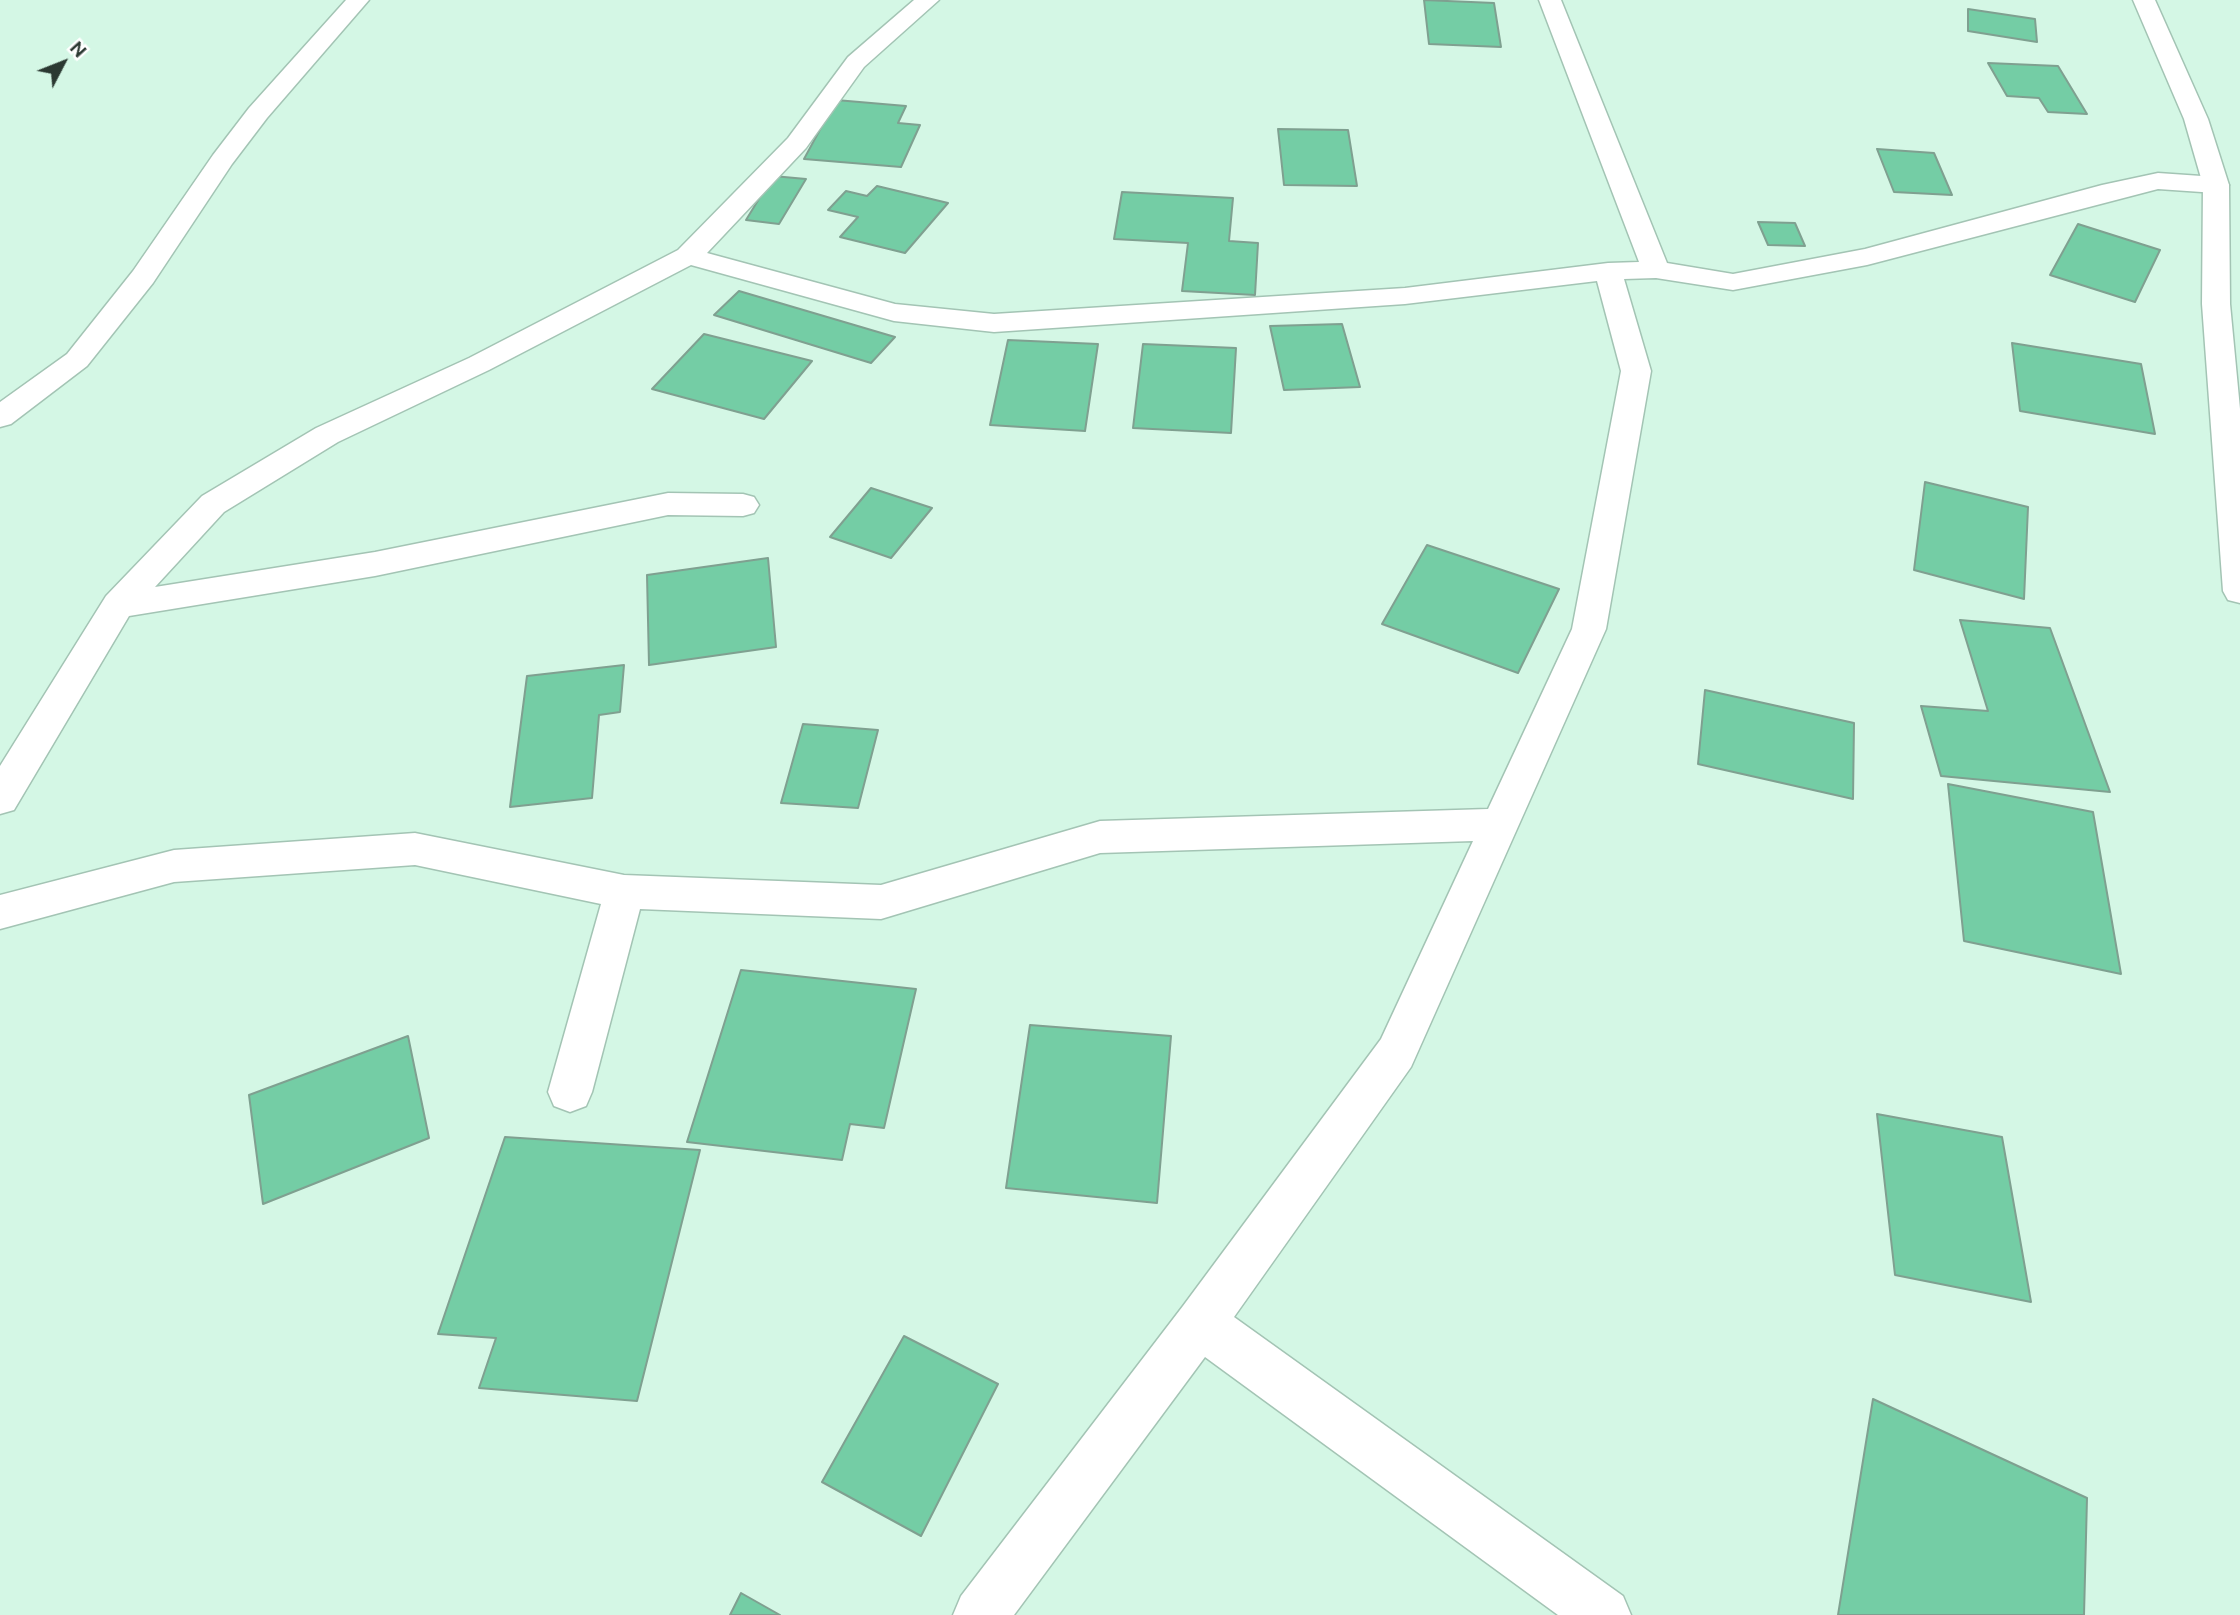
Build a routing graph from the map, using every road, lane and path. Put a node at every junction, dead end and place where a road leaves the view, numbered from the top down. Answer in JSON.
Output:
{"nodes":[{"id":1,"x":358,"y":0,"type":"edge"},
{"id":2,"x":928,"y":0,"type":"edge"},
{"id":3,"x":1550,"y":0,"type":"edge"},
{"id":4,"x":2144,"y":0,"type":"edge"},
{"id":5,"x":2216,"y":185,"type":"junction"},
{"id":6,"x":688,"y":256,"type":"junction"},
{"id":7,"x":1656,"y":270,"type":"junction"},
{"id":8,"x":1608,"y":271,"type":"junction"},
{"id":9,"x":2231,"y":358,"type":"edge"},
{"id":10,"x":0,"y":417,"type":"edge"},
{"id":11,"x":743,"y":505,"type":"dead end"},
{"id":12,"x":2240,"y":591,"type":"edge"},
{"id":13,"x":118,"y":605,"type":"junction"},
{"id":14,"x":0,"y":799,"type":"edge"},
{"id":15,"x":1502,"y":824,"type":"junction"},
{"id":16,"x":624,"y":892,"type":"junction"},
{"id":17,"x":0,"y":912,"type":"edge"},
{"id":18,"x":570,"y":1092,"type":"dead end"},
{"id":19,"x":1200,"y":1324,"type":"junction"},
{"id":20,"x":980,"y":1615,"type":"edge"},
{"id":21,"x":1604,"y":1615,"type":"edge"}],
"edges":[{"from":1,"to":10,"type":"street"},
{"from":2,"to":6,"type":"street"},
{"from":3,"to":7,"type":"street"},
{"from":4,"to":5,"type":"street"},
{"from":5,"to":7,"type":"street"},
{"from":5,"to":9,"type":"street"},
{"from":6,"to":8,"type":"street"},
{"from":6,"to":13,"type":"street"},
{"from":7,"to":8,"type":"street"},
{"from":8,"to":15,"type":"street"},
{"from":9,"to":12,"type":"street"},
{"from":11,"to":13,"type":"street"},
{"from":13,"to":14,"type":"street"},
{"from":15,"to":16,"type":"street"},
{"from":15,"to":19,"type":"street"},
{"from":16,"to":17,"type":"street"},
{"from":16,"to":18,"type":"street"},
{"from":19,"to":20,"type":"street"},
{"from":19,"to":21,"type":"street"}]}
